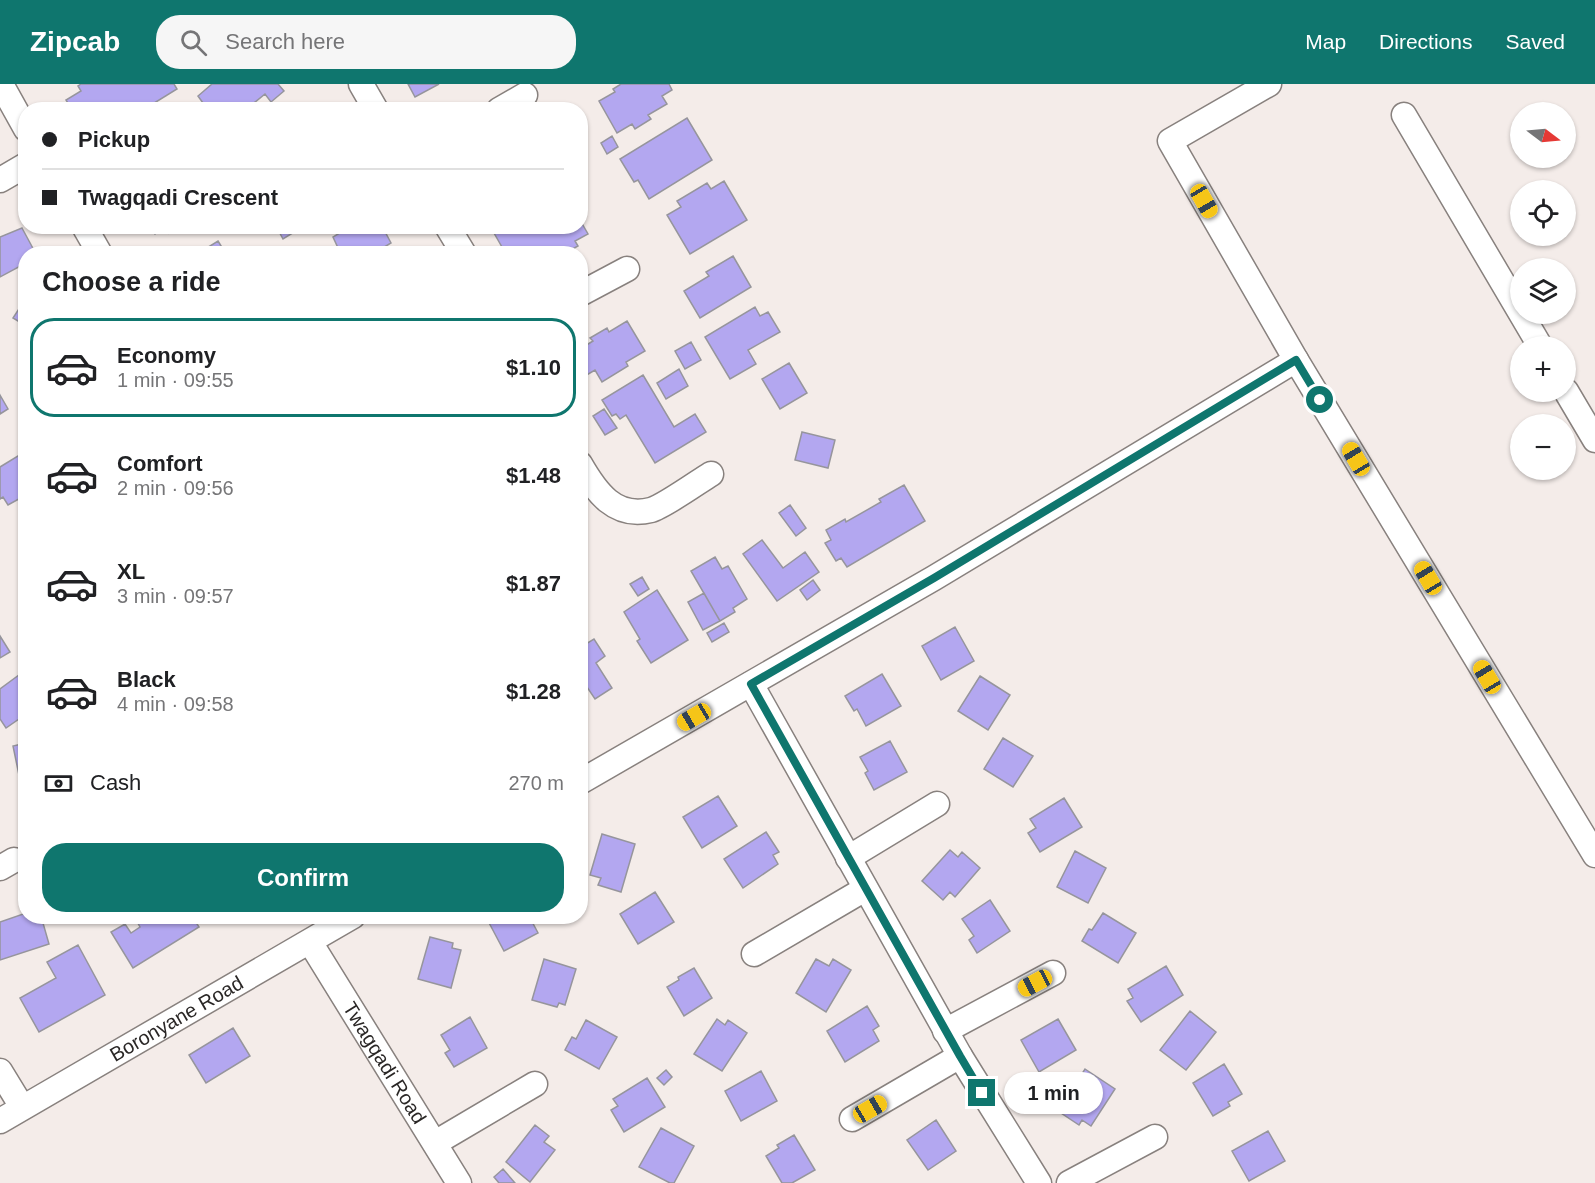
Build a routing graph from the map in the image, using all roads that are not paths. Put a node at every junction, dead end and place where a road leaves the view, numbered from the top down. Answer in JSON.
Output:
{"nodes":[{"id":1,"x":1,"y":84,"type":"edge"},
{"id":2,"x":361,"y":84,"type":"edge"},
{"id":3,"x":1269,"y":84,"type":"edge"},
{"id":4,"x":525,"y":95,"type":"dead end"},
{"id":5,"x":371,"y":102,"type":"edge"},
{"id":6,"x":513,"y":102,"type":"edge"},
{"id":7,"x":18,"y":115,"type":"edge"},
{"id":8,"x":1404,"y":115,"type":"dead end"},
{"id":9,"x":18,"y":170,"type":"edge"},
{"id":10,"x":0,"y":180,"type":"edge"},
{"id":11,"x":627,"y":269,"type":"dead end"},
{"id":12,"x":588,"y":290,"type":"edge"},
{"id":13,"x":1534,"y":336,"type":"edge"},
{"id":14,"x":1296,"y":360,"type":"junction"},
{"id":15,"x":1573,"y":402,"type":"edge"},
{"id":16,"x":1595,"y":440,"type":"edge"},
{"id":17,"x":711,"y":474,"type":"dead end"},
{"id":18,"x":588,"y":479,"type":"edge"},
{"id":19,"x":751,"y":684,"type":"junction"},
{"id":20,"x":588,"y":777,"type":"edge"},
{"id":21,"x":937,"y":804,"type":"dead end"},
{"id":22,"x":1595,"y":855,"type":"edge"},
{"id":23,"x":848,"y":858,"type":"junction"},
{"id":24,"x":865,"y":889,"type":"junction"},
{"id":25,"x":339,"y":924,"type":"edge"},
{"id":26,"x":310,"y":942,"type":"junction"},
{"id":27,"x":754,"y":954,"type":"dead end"},
{"id":28,"x":1053,"y":973,"type":"dead end"},
{"id":29,"x":945,"y":1031,"type":"junction"},
{"id":30,"x":960,"y":1056,"type":"junction"},
{"id":31,"x":0,"y":1071,"type":"edge"},
{"id":32,"x":535,"y":1084,"type":"dead end"},
{"id":33,"x":22,"y":1107,"type":"junction"},
{"id":34,"x":852,"y":1119,"type":"dead end"},
{"id":35,"x":0,"y":1121,"type":"edge"},
{"id":36,"x":1155,"y":1137,"type":"dead end"},
{"id":37,"x":435,"y":1143,"type":"junction"},
{"id":38,"x":459,"y":1183,"type":"edge"},
{"id":39,"x":1039,"y":1183,"type":"edge"},
{"id":40,"x":1069,"y":1183,"type":"edge"}],
"edges":[{"from":1,"to":7,"type":"street"},
{"from":2,"to":5,"type":"street"},
{"from":3,"to":14,"type":"street"},
{"from":4,"to":6,"type":"street"},
{"from":8,"to":13,"type":"street"},
{"from":9,"to":10,"type":"street"},
{"from":11,"to":12,"type":"street"},
{"from":14,"to":19,"type":"street"},
{"from":14,"to":22,"type":"street"},
{"from":15,"to":16,"type":"street"},
{"from":17,"to":18,"type":"street"},
{"from":19,"to":20,"type":"street"},
{"from":19,"to":23,"type":"street"},
{"from":21,"to":23,"type":"street"},
{"from":23,"to":24,"type":"street"},
{"from":24,"to":27,"type":"street"},
{"from":24,"to":29,"type":"street"},
{"from":25,"to":26,"type":"street","name":"Boronyane Road"},
{"from":26,"to":33,"type":"street","name":"Boronyane Road"},
{"from":26,"to":37,"type":"street","name":"Twagqadi Road"},
{"from":28,"to":29,"type":"street"},
{"from":29,"to":30,"type":"street"},
{"from":30,"to":34,"type":"street"},
{"from":30,"to":39,"type":"street"},
{"from":31,"to":33,"type":"street"},
{"from":32,"to":37,"type":"street"},
{"from":33,"to":35,"type":"street","name":"Boronyane Road"},
{"from":36,"to":40,"type":"street"},
{"from":37,"to":38,"type":"street","name":"Twagqadi Road"}]}
